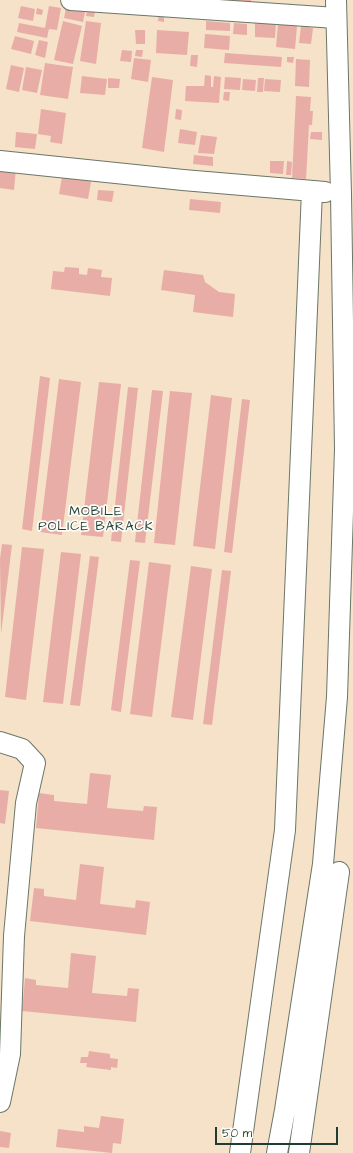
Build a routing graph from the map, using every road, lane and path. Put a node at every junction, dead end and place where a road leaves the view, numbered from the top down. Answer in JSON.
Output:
{"nodes":[{"id":1,"x":71,"y":0,"type":"edge"},
{"id":2,"x":208,"y":5,"type":"edge"},
{"id":3,"x":336,"y":9,"type":"edge"},
{"id":4,"x":0,"y":161,"type":"edge"},
{"id":5,"x":312,"y":191,"type":"junction"},
{"id":6,"x":341,"y":194,"type":"junction"},
{"id":7,"x":349,"y":447,"type":"edge"},
{"id":8,"x":0,"y":742,"type":"edge"},
{"id":9,"x":339,"y":872,"type":"dead end"},
{"id":10,"x":0,"y":1102,"type":"edge"},
{"id":11,"x":240,"y":1153,"type":"edge"},
{"id":12,"x":278,"y":1153,"type":"edge"},
{"id":13,"x":299,"y":1153,"type":"edge"}],
"edges":[{"from":1,"to":2,"type":"street"},
{"from":2,"to":3,"type":"street"},
{"from":3,"to":6,"type":"street"},
{"from":4,"to":5,"type":"street"},
{"from":5,"to":6,"type":"street"},
{"from":5,"to":11,"type":"street"},
{"from":6,"to":7,"type":"street"},
{"from":7,"to":12,"type":"street"},
{"from":8,"to":10,"type":"street"},
{"from":9,"to":13,"type":"street"}]}
